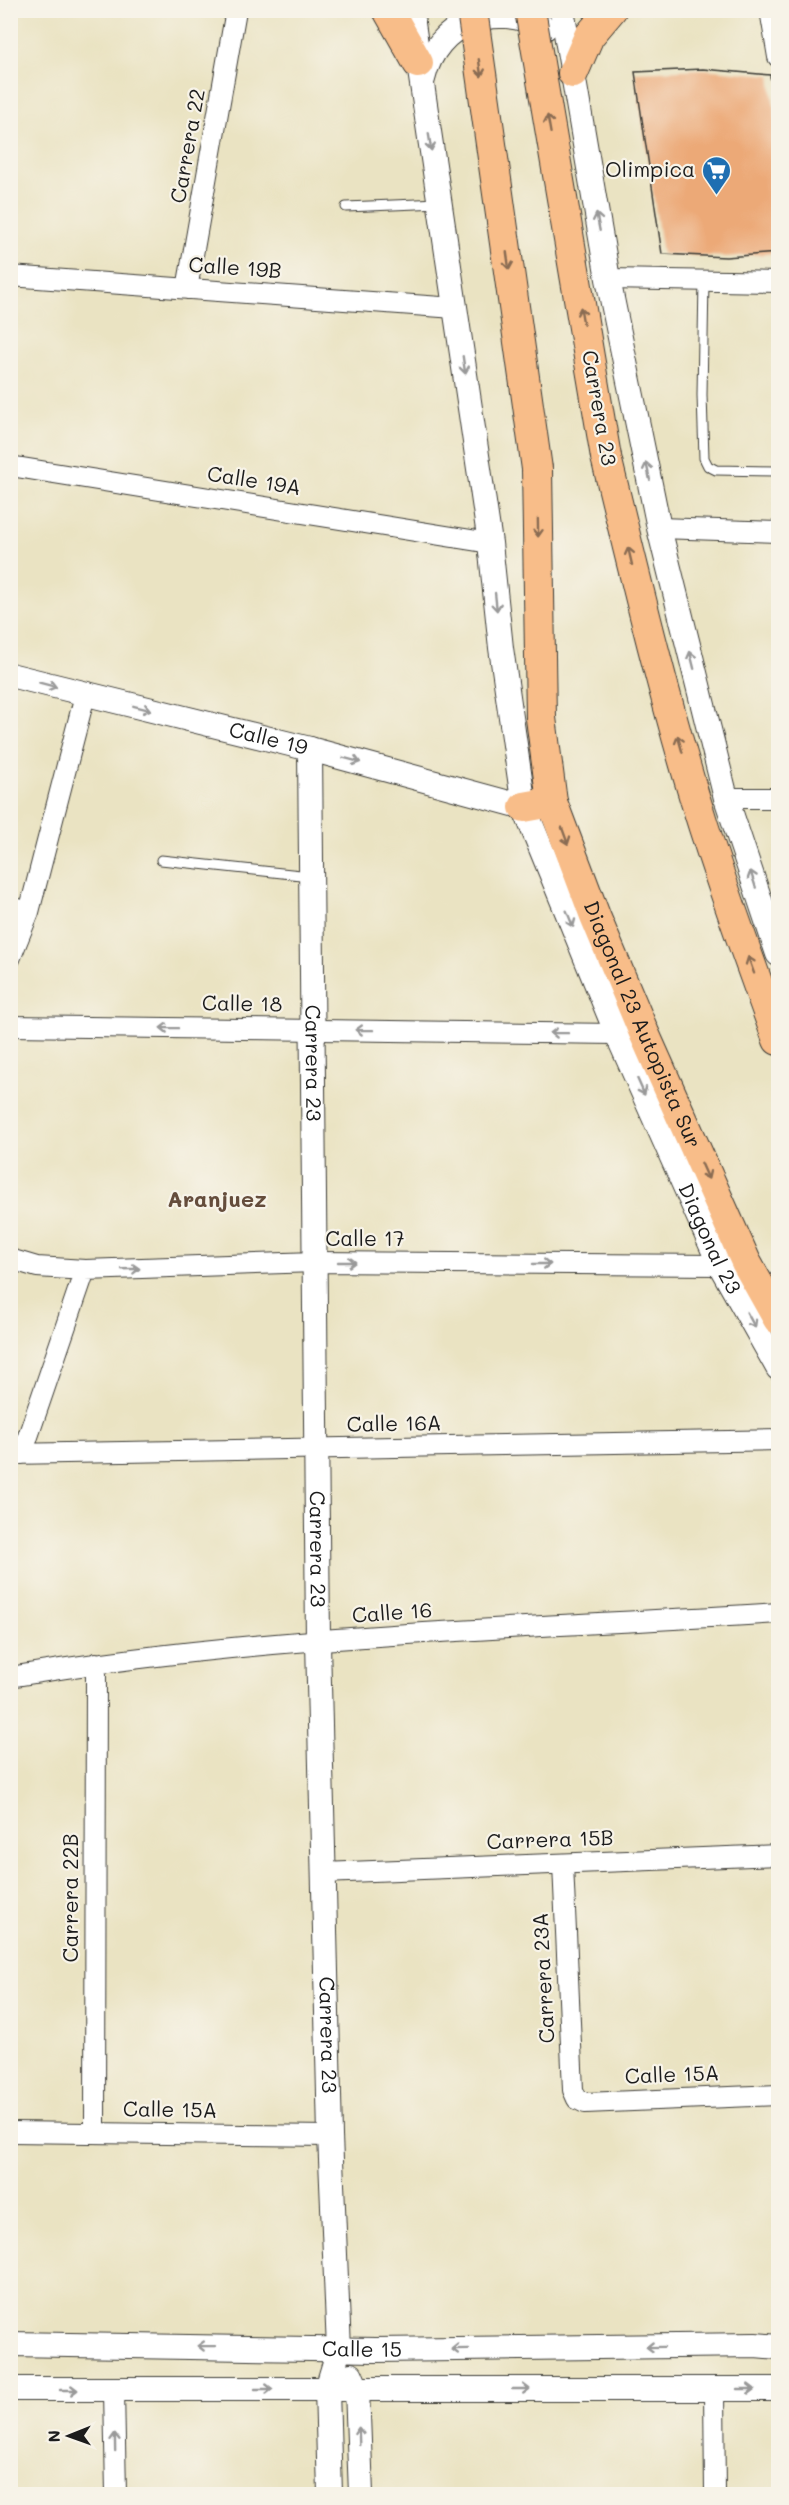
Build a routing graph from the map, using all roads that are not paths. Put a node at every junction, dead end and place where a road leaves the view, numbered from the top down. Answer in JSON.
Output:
{"nodes":[{"id":1,"x":236,"y":10,"type":"edge"},
{"id":2,"x":387,"y":10,"type":"edge"},
{"id":3,"x":411,"y":10,"type":"edge"},
{"id":4,"x":472,"y":10,"type":"edge"},
{"id":5,"x":530,"y":10,"type":"edge"},
{"id":6,"x":562,"y":10,"type":"edge"},
{"id":7,"x":611,"y":10,"type":"edge"},
{"id":8,"x":770,"y":10,"type":"edge"},
{"id":9,"x":778,"y":57,"type":"edge"},
{"id":10,"x":572,"y":67,"type":"junction"},
{"id":11,"x":420,"y":74,"type":"junction"},
{"id":12,"x":440,"y":203,"type":"junction"},
{"id":13,"x":346,"y":207,"type":"dead end"},
{"id":14,"x":10,"y":276,"type":"edge"},
{"id":15,"x":608,"y":279,"type":"junction"},
{"id":16,"x":704,"y":281,"type":"junction"},
{"id":17,"x":778,"y":282,"type":"edge"},
{"id":18,"x":187,"y":289,"type":"junction"},
{"id":19,"x":455,"y":308,"type":"junction"},
{"id":20,"x":10,"y":466,"type":"edge"},
{"id":21,"x":778,"y":471,"type":"edge"},
{"id":22,"x":659,"y":528,"type":"junction"},
{"id":23,"x":778,"y":532,"type":"edge"},
{"id":24,"x":490,"y":543,"type":"junction"},
{"id":25,"x":10,"y":675,"type":"edge"},
{"id":26,"x":85,"y":695,"type":"junction"},
{"id":27,"x":310,"y":749,"type":"junction"},
{"id":28,"x":726,"y":798,"type":"junction"},
{"id":29,"x":778,"y":798,"type":"edge"},
{"id":30,"x":538,"y":804,"type":"junction"},
{"id":31,"x":160,"y":860,"type":"dead end"},
{"id":32,"x":310,"y":876,"type":"junction"},
{"id":33,"x":20,"y":910,"type":"edge"},
{"id":34,"x":778,"y":954,"type":"edge"},
{"id":35,"x":10,"y":960,"type":"edge"},
{"id":36,"x":10,"y":1026,"type":"edge"},
{"id":37,"x":313,"y":1029,"type":"junction"},
{"id":38,"x":617,"y":1034,"type":"junction"},
{"id":39,"x":778,"y":1040,"type":"edge"},
{"id":40,"x":10,"y":1259,"type":"edge"},
{"id":41,"x":315,"y":1262,"type":"junction"},
{"id":42,"x":720,"y":1265,"type":"junction"},
{"id":43,"x":85,"y":1270,"type":"junction"},
{"id":44,"x":778,"y":1319,"type":"edge"},
{"id":45,"x":778,"y":1368,"type":"edge"},
{"id":46,"x":778,"y":1440,"type":"edge"},
{"id":47,"x":317,"y":1450,"type":"junction"},
{"id":48,"x":16,"y":1454,"type":"edge"},
{"id":49,"x":778,"y":1613,"type":"edge"},
{"id":50,"x":318,"y":1642,"type":"junction"},
{"id":51,"x":96,"y":1663,"type":"junction"},
{"id":52,"x":10,"y":1677,"type":"edge"},
{"id":53,"x":778,"y":1855,"type":"edge"},
{"id":54,"x":563,"y":1864,"type":"junction"},
{"id":55,"x":323,"y":1873,"type":"junction"},
{"id":56,"x":573,"y":2090,"type":"joint"},
{"id":57,"x":778,"y":2095,"type":"edge"},
{"id":58,"x":10,"y":2132,"type":"edge"},
{"id":59,"x":94,"y":2133,"type":"junction"},
{"id":60,"x":330,"y":2136,"type":"junction"},
{"id":61,"x":10,"y":2344,"type":"edge"},
{"id":62,"x":771,"y":2345,"type":"edge"},
{"id":63,"x":339,"y":2349,"type":"junction"},
{"id":64,"x":10,"y":2389,"type":"edge"},
{"id":65,"x":327,"y":2389,"type":"junction"},
{"id":66,"x":357,"y":2389,"type":"junction"},
{"id":67,"x":714,"y":2389,"type":"junction"},
{"id":68,"x":778,"y":2389,"type":"edge"},
{"id":69,"x":114,"y":2390,"type":"junction"},
{"id":70,"x":116,"y":2494,"type":"edge"},
{"id":71,"x":330,"y":2494,"type":"edge"},
{"id":72,"x":361,"y":2494,"type":"edge"},
{"id":73,"x":715,"y":2494,"type":"edge"}],
"edges":[{"from":1,"to":18,"type":"street","name":"Carrera 22"},
{"from":2,"to":11,"type":"main road"},
{"from":3,"to":11,"type":"street"},
{"from":4,"to":30,"type":"main road","name":"Diagonal 23 Autopista Sur","one_way":true,"bridge":true},
{"from":39,"to":5,"type":"main road","name":"Carrera 23","one_way":true,"bridge":true},
{"from":6,"to":10,"type":"street","name":"Carrera 23"},
{"from":7,"to":10,"type":"main road"},
{"from":8,"to":9,"type":"street"},
{"from":10,"to":11,"type":"street"},
{"from":15,"to":10,"type":"street","name":"Carrera 23","one_way":true},
{"from":11,"to":12,"type":"street","one_way":true},
{"from":12,"to":13,"type":"lane"},
{"from":12,"to":19,"type":"street"},
{"from":14,"to":18,"type":"street","name":"Calle 19B"},
{"from":15,"to":16,"type":"street"},
{"from":22,"to":15,"type":"street","name":"Carrera 23","one_way":true},
{"from":16,"to":17,"type":"street"},
{"from":16,"to":21,"type":"lane"},
{"from":18,"to":19,"type":"street","name":"Calle 19B"},
{"from":19,"to":24,"type":"street","one_way":true},
{"from":20,"to":24,"type":"street","name":"Calle 19A"},
{"from":22,"to":23,"type":"street"},
{"from":28,"to":22,"type":"street","name":"Carrera 23","one_way":true},
{"from":24,"to":30,"type":"street","one_way":true},
{"from":25,"to":26,"type":"street","name":"Calle 19","one_way":true},
{"from":26,"to":27,"type":"street","name":"Calle 19","one_way":true},
{"from":26,"to":33,"type":"street"},
{"from":27,"to":30,"type":"street","name":"Calle 19","one_way":true},
{"from":27,"to":32,"type":"street","name":"Carrera 23"},
{"from":28,"to":29,"type":"street"},
{"from":34,"to":28,"type":"street","one_way":true},
{"from":30,"to":38,"type":"street","name":"Diagonal 23","one_way":true},
{"from":30,"to":44,"type":"main road","name":"Diagonal 23 Autopista Sur","one_way":true},
{"from":31,"to":32,"type":"lane"},
{"from":32,"to":37,"type":"street","name":"Carrera 23"},
{"from":33,"to":35,"type":"street"},
{"from":37,"to":36,"type":"street","name":"Calle 18","one_way":true},
{"from":38,"to":37,"type":"street","name":"Calle 18","one_way":true},
{"from":37,"to":41,"type":"street","name":"Carrera 23"},
{"from":38,"to":42,"type":"street","name":"Diagonal 23","one_way":true},
{"from":40,"to":43,"type":"street","name":"Calle 17"},
{"from":41,"to":42,"type":"street","name":"Calle 17","one_way":true},
{"from":43,"to":41,"type":"street","name":"Calle 17","one_way":true},
{"from":41,"to":47,"type":"street","name":"Carrera 23"},
{"from":42,"to":45,"type":"street","name":"Diagonal 23","one_way":true},
{"from":43,"to":48,"type":"street"},
{"from":46,"to":47,"type":"street","name":"Calle 16A"},
{"from":47,"to":48,"type":"street","name":"Calle 16A"},
{"from":47,"to":50,"type":"street","name":"Carrera 23"},
{"from":49,"to":50,"type":"street","name":"Calle 16"},
{"from":50,"to":51,"type":"street","name":"Calle 16"},
{"from":50,"to":55,"type":"street","name":"Carrera 23"},
{"from":51,"to":52,"type":"street","name":"Calle 16"},
{"from":51,"to":59,"type":"street","name":"Carrera 22B"},
{"from":53,"to":54,"type":"street","name":"Carrera 15B"},
{"from":54,"to":55,"type":"street","name":"Carrera 15B"},
{"from":54,"to":56,"type":"street","name":"Carrera 23A"},
{"from":55,"to":60,"type":"street","name":"Carrera 23"},
{"from":56,"to":57,"type":"street","name":"Calle 15A"},
{"from":58,"to":59,"type":"street","name":"Calle 15A"},
{"from":59,"to":60,"type":"street","name":"Calle 15A"},
{"from":60,"to":63,"type":"street","name":"Carrera 23"},
{"from":63,"to":61,"type":"street","name":"Calle 15","one_way":true},
{"from":62,"to":63,"type":"street","name":"Calle 15","one_way":true},
{"from":63,"to":65,"type":"street","name":"Carrera 23"},
{"from":63,"to":66,"type":"street","name":"Carrera 23"},
{"from":64,"to":69,"type":"street","name":"Calle 15","one_way":true},
{"from":65,"to":66,"type":"street","name":"Calle 15"},
{"from":69,"to":65,"type":"street","name":"Calle 15","one_way":true},
{"from":65,"to":71,"type":"street","name":"Carrera 23"},
{"from":66,"to":67,"type":"street","name":"Calle 15","one_way":true},
{"from":72,"to":66,"type":"street","name":"Carrera 23","one_way":true},
{"from":67,"to":68,"type":"street","name":"Calle 15","one_way":true},
{"from":67,"to":73,"type":"street"},
{"from":70,"to":69,"type":"street","one_way":true}]}
